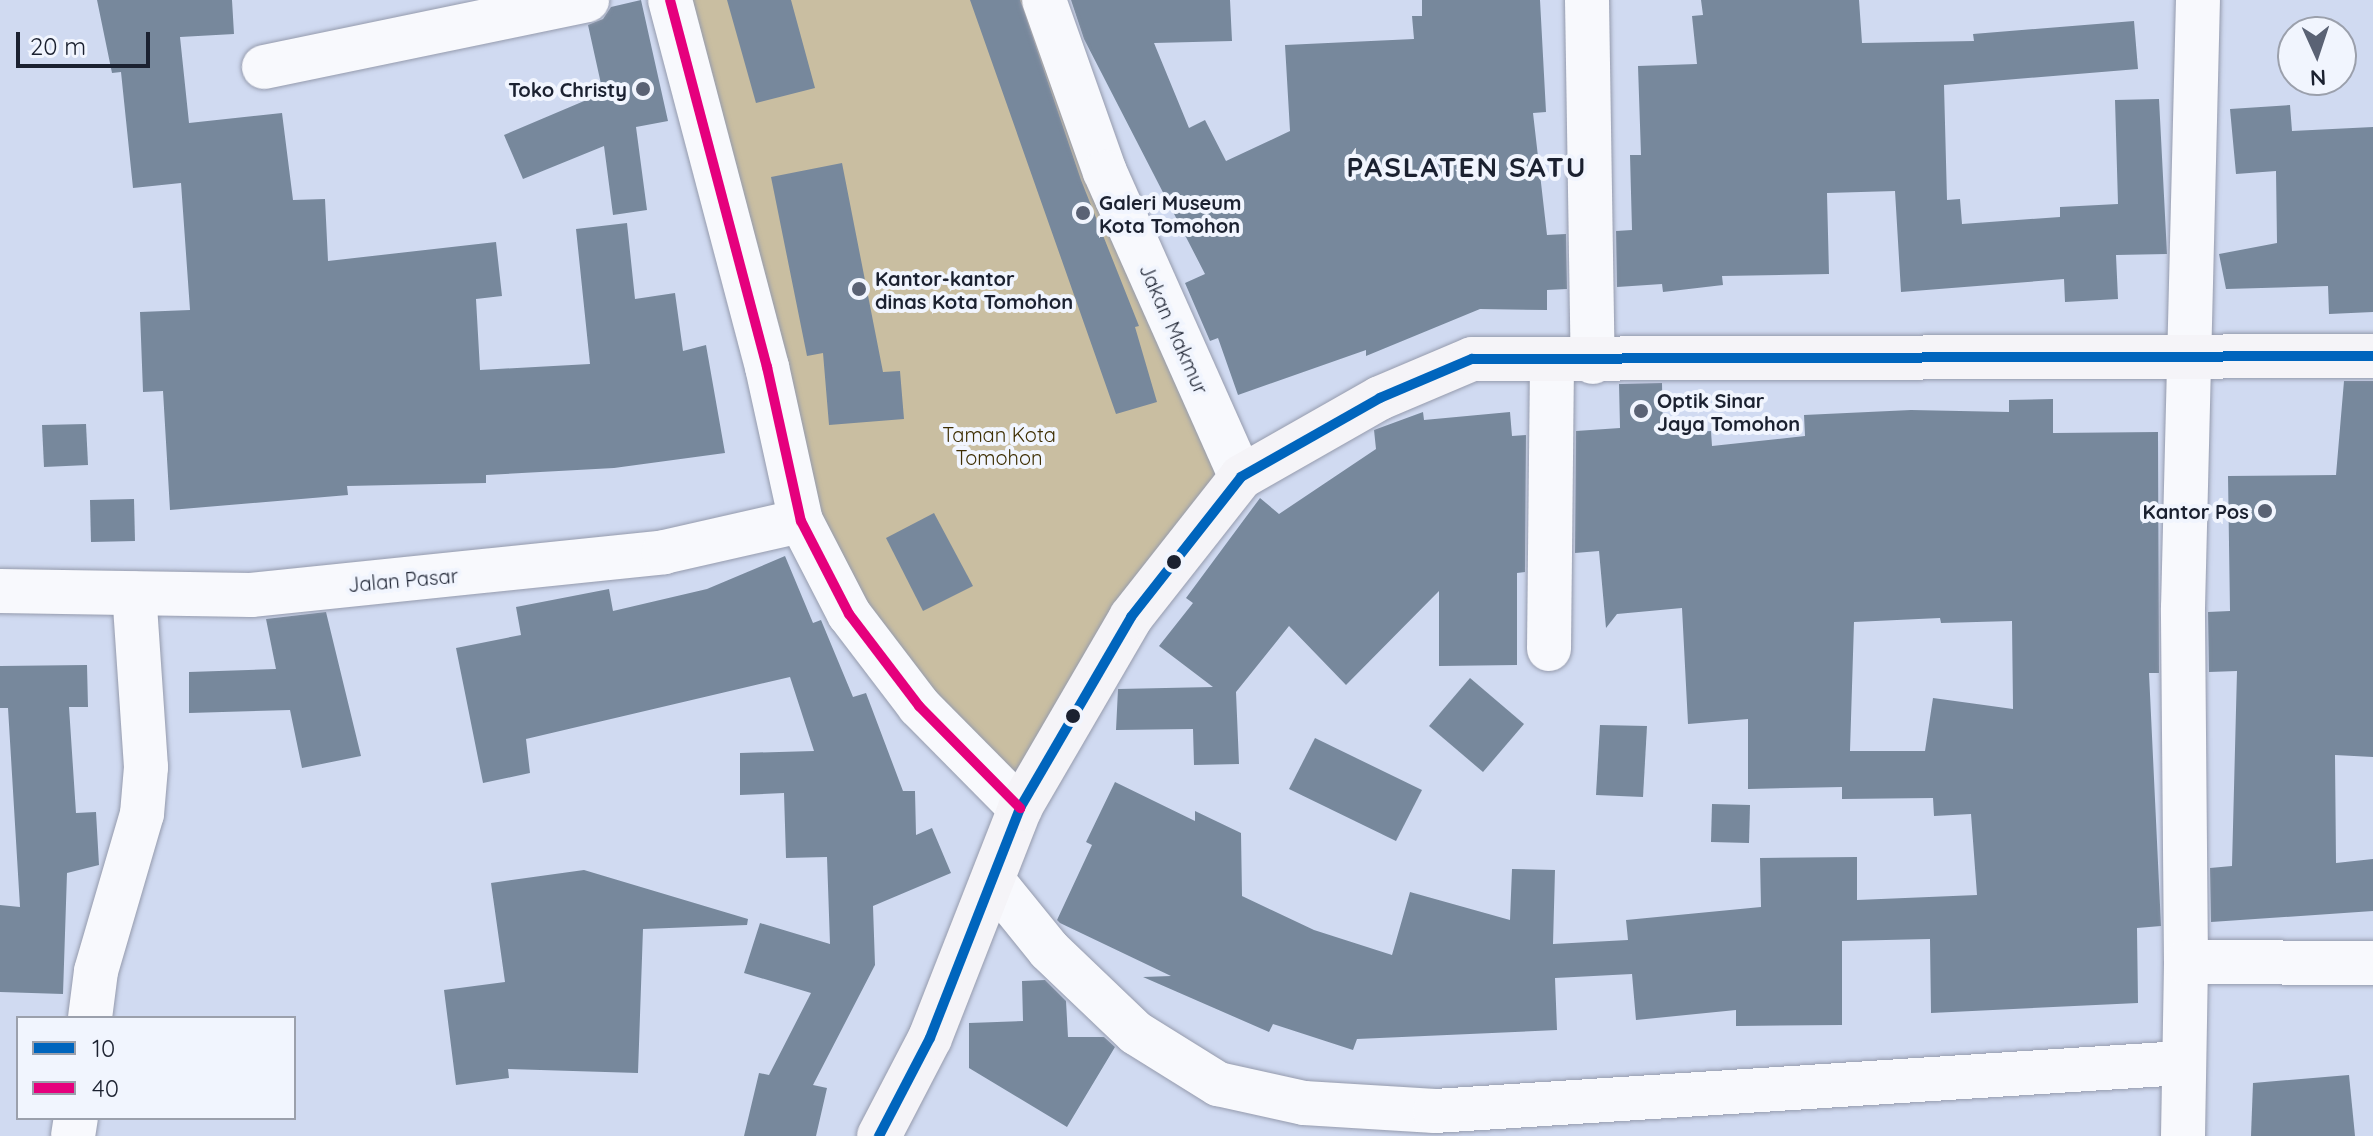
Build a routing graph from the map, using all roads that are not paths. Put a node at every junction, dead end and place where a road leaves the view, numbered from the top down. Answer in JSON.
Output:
{"nodes":[{"id":1,"x":587,"y":0,"type":"edge"},
{"id":2,"x":670,"y":0,"type":"edge"},
{"id":3,"x":1044,"y":0,"type":"edge"},
{"id":4,"x":1587,"y":0,"type":"edge"},
{"id":5,"x":2198,"y":0,"type":"edge"},
{"id":6,"x":264,"y":67,"type":"dead end"},
{"id":7,"x":2188,"y":356,"type":"junction"},
{"id":8,"x":2373,"y":356,"type":"edge"},
{"id":9,"x":1572,"y":362,"type":"junction"},
{"id":10,"x":1241,"y":477,"type":"junction"},
{"id":11,"x":801,"y":521,"type":"junction"},
{"id":12,"x":0,"y":591,"type":"edge"},
{"id":13,"x":134,"y":593,"type":"junction"},
{"id":14,"x":1549,"y":649,"type":"dead end"},
{"id":15,"x":1020,"y":808,"type":"junction"},
{"id":16,"x":994,"y":882,"type":"junction"},
{"id":17,"x":2186,"y":962,"type":"junction"},
{"id":18,"x":2373,"y":963,"type":"edge"},
{"id":19,"x":90,"y":1016,"type":"edge"},
{"id":20,"x":2182,"y":1063,"type":"junction"},
{"id":21,"x":1443,"y":1124,"type":"edge"},
{"id":22,"x":879,"y":1136,"type":"edge"},
{"id":23,"x":2183,"y":1136,"type":"edge"}],
"edges":[{"from":1,"to":6,"type":"street"},
{"from":2,"to":11,"type":"street"},
{"from":3,"to":10,"type":"street","name":"Jakan Makmur"},
{"from":4,"to":9,"type":"street"},
{"from":5,"to":7,"type":"street"},
{"from":7,"to":8,"type":"street"},
{"from":7,"to":9,"type":"street"},
{"from":7,"to":17,"type":"street"},
{"from":9,"to":10,"type":"street"},
{"from":9,"to":14,"type":"street"},
{"from":10,"to":15,"type":"street"},
{"from":11,"to":13,"type":"street","name":"Jalan Pasar"},
{"from":11,"to":15,"type":"street"},
{"from":12,"to":13,"type":"street","name":"Jalan Pasar"},
{"from":13,"to":19,"type":"street"},
{"from":15,"to":16,"type":"street"},
{"from":16,"to":21,"type":"street"},
{"from":16,"to":22,"type":"street"},
{"from":17,"to":18,"type":"street"},
{"from":17,"to":20,"type":"street"},
{"from":20,"to":21,"type":"street"},
{"from":20,"to":23,"type":"street"}]}
